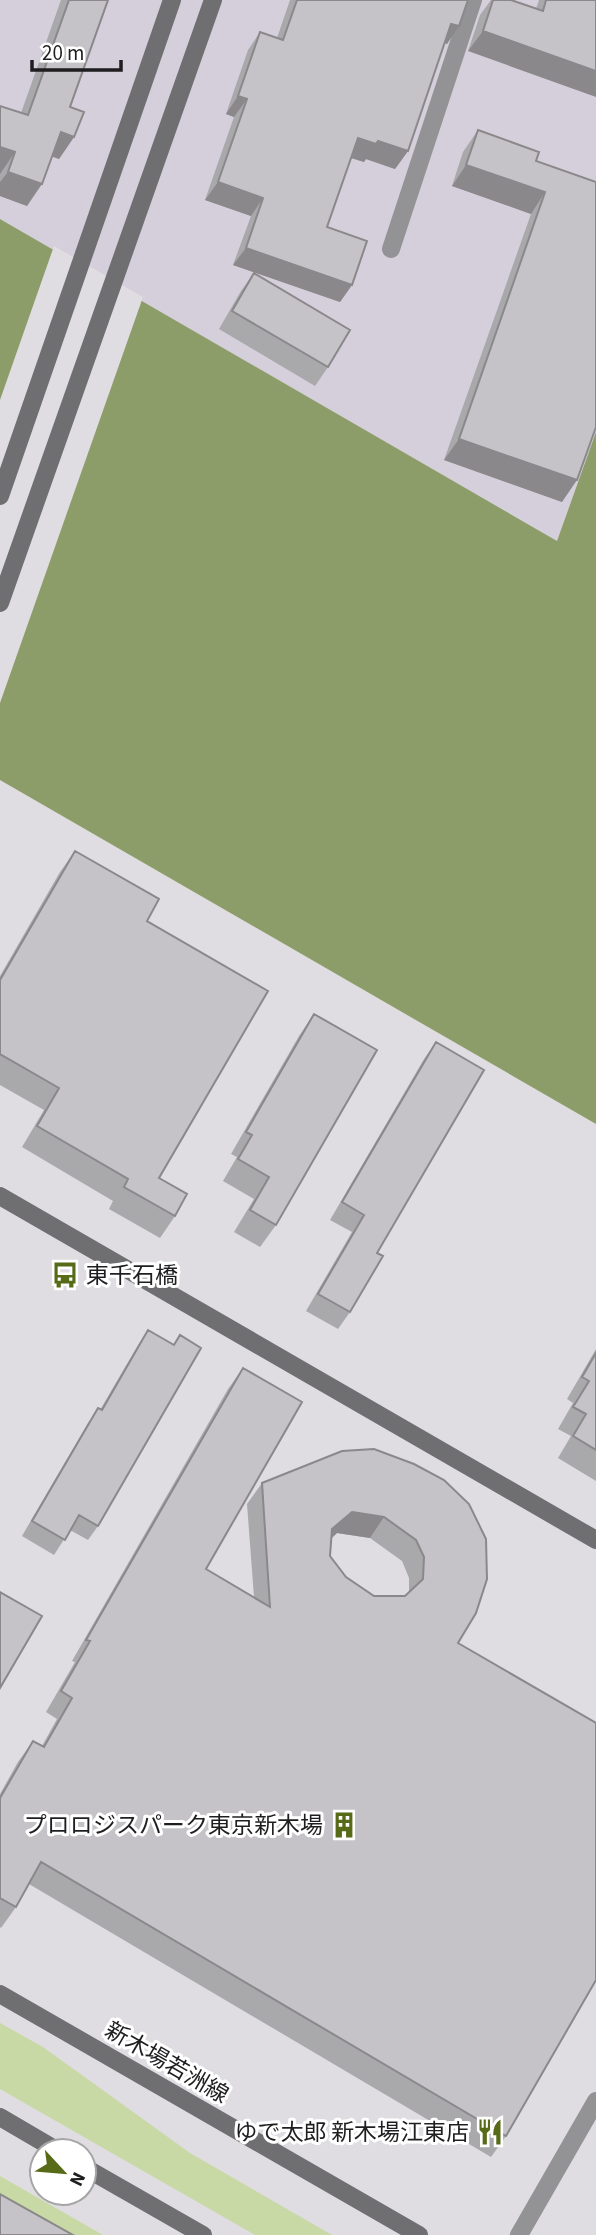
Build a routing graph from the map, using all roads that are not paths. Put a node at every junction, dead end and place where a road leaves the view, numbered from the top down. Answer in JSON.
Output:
{"nodes":[{"id":1,"x":172,"y":0,"type":"edge"},
{"id":2,"x":212,"y":0,"type":"edge"},
{"id":3,"x":473,"y":0,"type":"edge"},
{"id":4,"x":391,"y":249,"type":"dead end"},
{"id":5,"x":0,"y":496,"type":"edge"},
{"id":6,"x":0,"y":603,"type":"edge"},
{"id":7,"x":0,"y":1195,"type":"edge"},
{"id":8,"x":596,"y":1540,"type":"edge"},
{"id":9,"x":0,"y":1994,"type":"edge"},
{"id":10,"x":596,"y":2101,"type":"edge"},
{"id":11,"x":0,"y":2117,"type":"edge"},
{"id":12,"x":34,"y":2137,"type":"edge"},
{"id":13,"x":98,"y":2174,"type":"edge"},
{"id":14,"x":203,"y":2235,"type":"edge"},
{"id":15,"x":419,"y":2235,"type":"edge"},
{"id":16,"x":519,"y":2235,"type":"edge"}],
"edges":[{"from":1,"to":5,"type":"street"},
{"from":2,"to":6,"type":"street"},
{"from":3,"to":4,"type":"street"},
{"from":7,"to":8,"type":"street"},
{"from":9,"to":15,"type":"street","name":"新木場若洲線"},
{"from":10,"to":16,"type":"street"},
{"from":11,"to":12,"type":"street"},
{"from":13,"to":14,"type":"street"}]}
